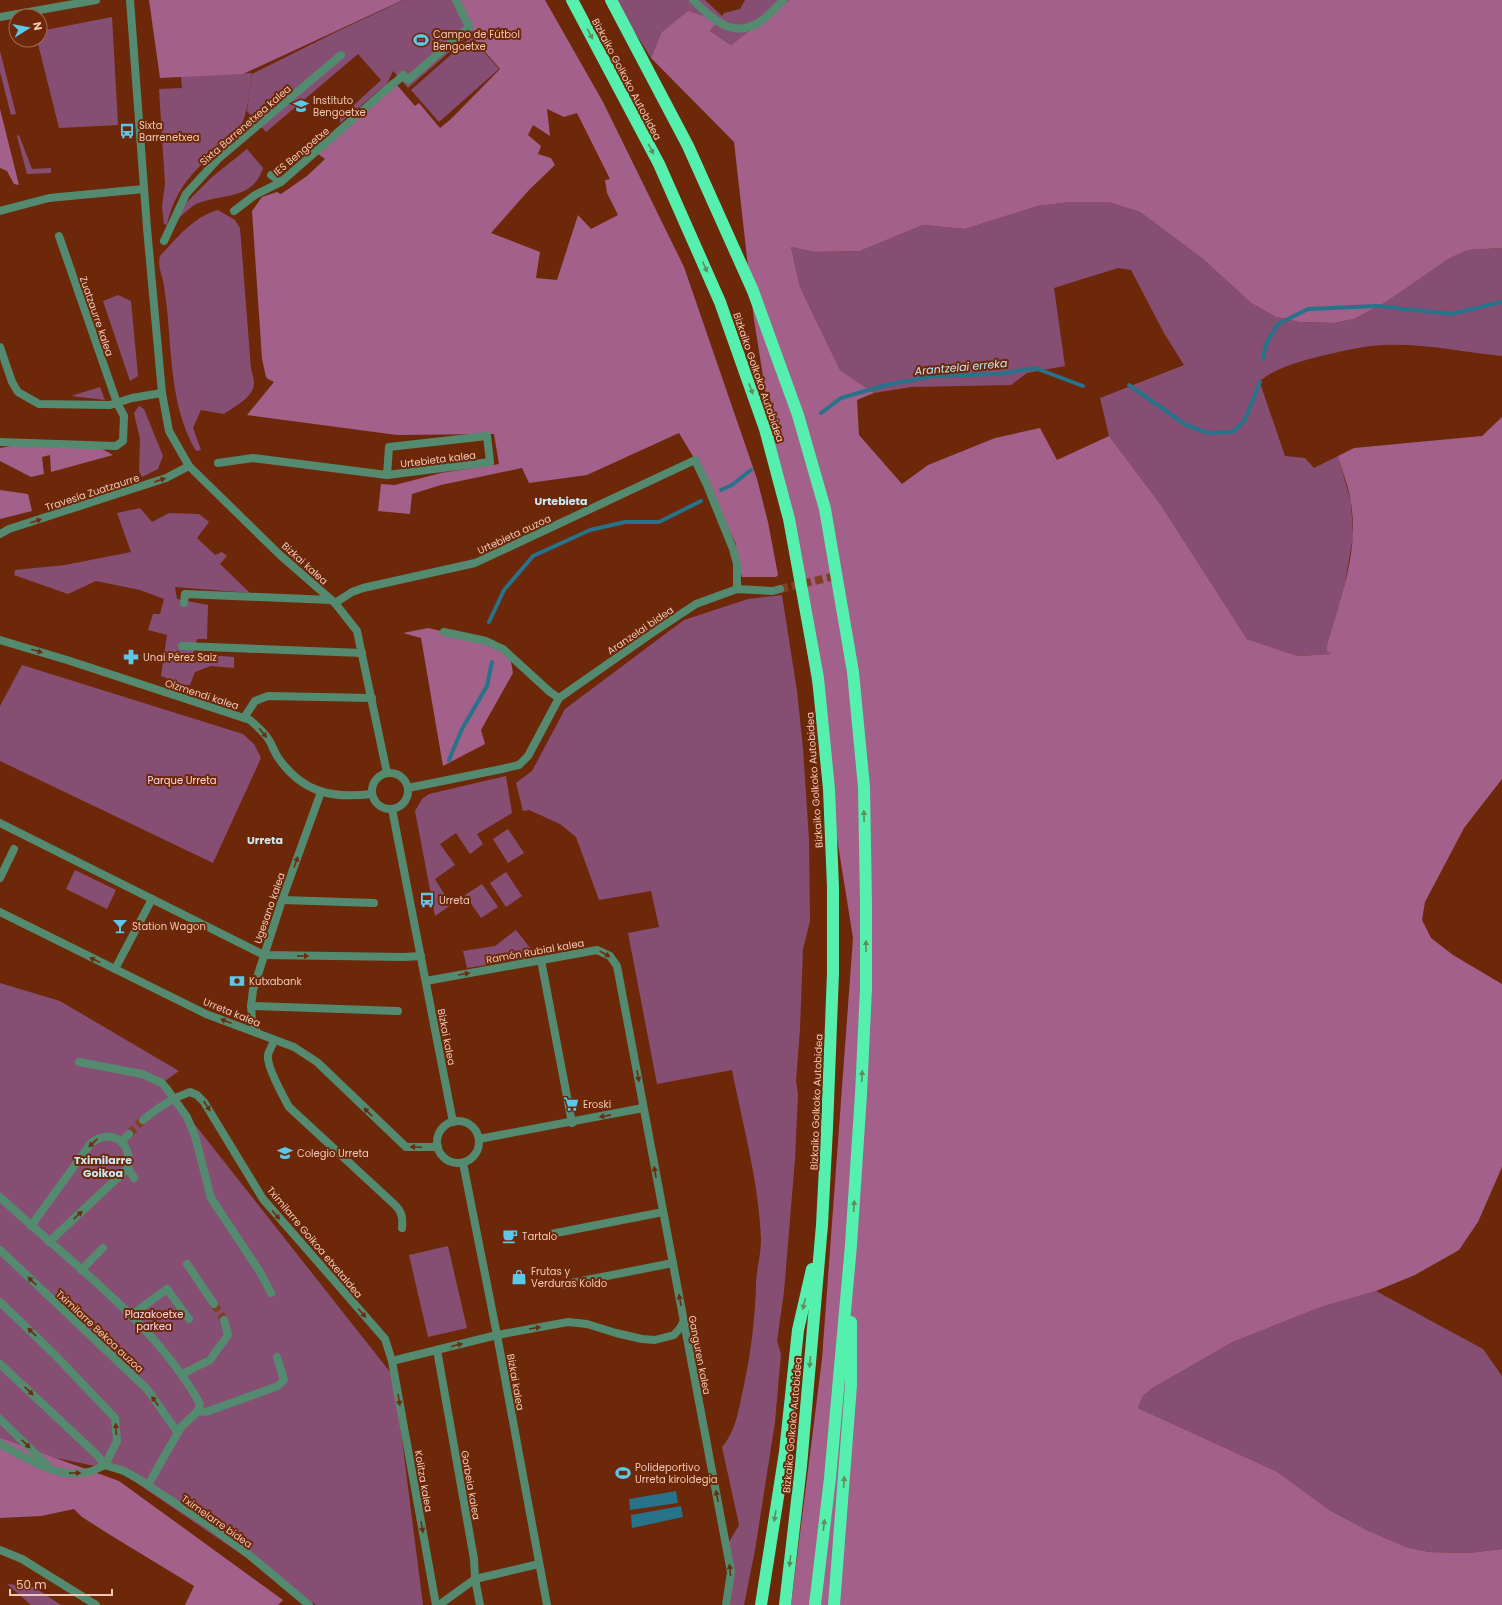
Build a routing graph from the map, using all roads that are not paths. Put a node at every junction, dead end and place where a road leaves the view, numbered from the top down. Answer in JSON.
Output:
{"nodes":[{"id":1,"x":96,"y":0,"type":"edge"},
{"id":2,"x":130,"y":0,"type":"edge"},
{"id":3,"x":456,"y":0,"type":"edge"},
{"id":4,"x":572,"y":0,"type":"edge"},
{"id":5,"x":611,"y":0,"type":"edge"},
{"id":6,"x":693,"y":0,"type":"edge"},
{"id":7,"x":784,"y":0,"type":"edge"},
{"id":8,"x":0,"y":17,"type":"edge"},
{"id":9,"x":341,"y":55,"type":"dead end"},
{"id":10,"x":270,"y":175,"type":"dead end"},
{"id":11,"x":281,"y":182,"type":"junction"},
{"id":12,"x":144,"y":189,"type":"junction"},
{"id":13,"x":0,"y":211,"type":"edge"},
{"id":14,"x":234,"y":211,"type":"dead end"},
{"id":15,"x":59,"y":236,"type":"dead end"},
{"id":16,"x":164,"y":241,"type":"dead end"},
{"id":17,"x":156,"y":330,"type":"junction"},
{"id":18,"x":0,"y":348,"type":"edge"},
{"id":19,"x":162,"y":393,"type":"junction"},
{"id":20,"x":153,"y":395,"type":"junction"},
{"id":21,"x":117,"y":403,"type":"junction"},
{"id":22,"x":169,"y":431,"type":"junction"},
{"id":23,"x":0,"y":442,"type":"edge"},
{"id":24,"x":218,"y":462,"type":"dead end"},
{"id":25,"x":189,"y":466,"type":"junction"},
{"id":26,"x":387,"y":475,"type":"junction"},
{"id":27,"x":0,"y":534,"type":"edge"},
{"id":28,"x":737,"y":589,"type":"junction"},
{"id":29,"x":780,"y":590,"type":"tunnel mouth"},
{"id":30,"x":333,"y":602,"type":"junction"},
{"id":31,"x":184,"y":603,"type":"dead end"},
{"id":32,"x":444,"y":632,"type":"dead end"},
{"id":33,"x":0,"y":640,"type":"edge"},
{"id":34,"x":182,"y":646,"type":"dead end"},
{"id":35,"x":362,"y":653,"type":"junction"},
{"id":36,"x":372,"y":698,"type":"junction"},
{"id":37,"x":560,"y":698,"type":"junction"},
{"id":38,"x":244,"y":718,"type":"junction"},
{"id":39,"x":387,"y":773,"type":"junction"},
{"id":40,"x":408,"y":788,"type":"junction"},
{"id":41,"x":321,"y":792,"type":"junction"},
{"id":42,"x":372,"y":794,"type":"junction"},
{"id":43,"x":392,"y":809,"type":"junction"},
{"id":44,"x":0,"y":823,"type":"edge"},
{"id":45,"x":14,"y":849,"type":"dead end"},
{"id":46,"x":0,"y":878,"type":"edge"},
{"id":47,"x":152,"y":899,"type":"junction"},
{"id":48,"x":282,"y":900,"type":"junction"},
{"id":49,"x":374,"y":903,"type":"dead end"},
{"id":50,"x":0,"y":912,"type":"edge"},
{"id":51,"x":264,"y":955,"type":"junction"},
{"id":52,"x":421,"y":956,"type":"junction"},
{"id":53,"x":541,"y":960,"type":"junction"},
{"id":54,"x":115,"y":970,"type":"junction"},
{"id":55,"x":426,"y":981,"type":"junction"},
{"id":56,"x":251,"y":1006,"type":"junction"},
{"id":57,"x":398,"y":1012,"type":"dead end"},
{"id":58,"x":257,"y":1033,"type":"junction"},
{"id":59,"x":274,"y":1040,"type":"junction"},
{"id":60,"x":79,"y":1062,"type":"dead end"},
{"id":61,"x":175,"y":1099,"type":"junction"},
{"id":62,"x":643,"y":1108,"type":"junction"},
{"id":63,"x":143,"y":1120,"type":"tunnel mouth"},
{"id":64,"x":454,"y":1122,"type":"junction"},
{"id":65,"x":572,"y":1123,"type":"junction"},
{"id":66,"x":129,"y":1134,"type":"tunnel mouth"},
{"id":67,"x":479,"y":1139,"type":"junction"},
{"id":68,"x":121,"y":1142,"type":"junction"},
{"id":69,"x":438,"y":1147,"type":"junction"},
{"id":70,"x":463,"y":1163,"type":"junction"},
{"id":71,"x":128,"y":1168,"type":"junction"},
{"id":72,"x":134,"y":1178,"type":"dead end"},
{"id":73,"x":0,"y":1197,"type":"edge"},
{"id":74,"x":663,"y":1212,"type":"junction"},
{"id":75,"x":822,"y":1225,"type":"junction"},
{"id":76,"x":31,"y":1226,"type":"junction"},
{"id":77,"x":402,"y":1228,"type":"dead end"},
{"id":78,"x":551,"y":1234,"type":"dead end"},
{"id":79,"x":49,"y":1242,"type":"junction"},
{"id":80,"x":851,"y":1244,"type":"junction"},
{"id":81,"x":103,"y":1248,"type":"dead end"},
{"id":82,"x":0,"y":1250,"type":"edge"},
{"id":83,"x":673,"y":1263,"type":"junction"},
{"id":84,"x":187,"y":1264,"type":"dead end"},
{"id":85,"x":81,"y":1270,"type":"junction"},
{"id":86,"x":561,"y":1286,"type":"dead end"},
{"id":87,"x":271,"y":1293,"type":"dead end"},
{"id":88,"x":0,"y":1302,"type":"edge"},
{"id":89,"x":214,"y":1304,"type":"tunnel mouth"},
{"id":90,"x":130,"y":1316,"type":"junction"},
{"id":91,"x":189,"y":1319,"type":"dead end"},
{"id":92,"x":224,"y":1320,"type":"tunnel mouth"},
{"id":93,"x":684,"y":1321,"type":"junction"},
{"id":94,"x":497,"y":1335,"type":"junction"},
{"id":95,"x":437,"y":1350,"type":"junction"},
{"id":96,"x":277,"y":1356,"type":"dead end"},
{"id":97,"x":392,"y":1361,"type":"junction"},
{"id":98,"x":0,"y":1364,"type":"edge"},
{"id":99,"x":182,"y":1374,"type":"junction"},
{"id":100,"x":198,"y":1411,"type":"junction"},
{"id":101,"x":0,"y":1419,"type":"edge"},
{"id":102,"x":178,"y":1433,"type":"junction"},
{"id":103,"x":0,"y":1444,"type":"edge"},
{"id":104,"x":105,"y":1465,"type":"junction"},
{"id":105,"x":51,"y":1469,"type":"junction"},
{"id":106,"x":148,"y":1485,"type":"junction"},
{"id":107,"x":0,"y":1550,"type":"edge"},
{"id":108,"x":539,"y":1564,"type":"junction"},
{"id":109,"x":475,"y":1579,"type":"junction"},
{"id":110,"x":96,"y":1605,"type":"edge"},
{"id":111,"x":309,"y":1605,"type":"edge"},
{"id":112,"x":438,"y":1605,"type":"edge"},
{"id":113,"x":480,"y":1605,"type":"edge"},
{"id":114,"x":546,"y":1605,"type":"edge"},
{"id":115,"x":726,"y":1605,"type":"edge"},
{"id":116,"x":761,"y":1605,"type":"edge"},
{"id":117,"x":785,"y":1605,"type":"edge"},
{"id":118,"x":815,"y":1605,"type":"edge"},
{"id":119,"x":834,"y":1605,"type":"edge"}],
"edges":[{"from":1,"to":8,"type":"street"},
{"from":2,"to":12,"type":"street"},
{"from":3,"to":11,"type":"street","name":"IES Bengoetxe"},
{"from":4,"to":75,"type":"highway","name":"Bizkaiko Golkoko Autobidea","one_way":true},
{"from":80,"to":5,"type":"highway","one_way":true},
{"from":6,"to":7,"type":"street"},
{"from":9,"to":16,"type":"street","name":"Sixta Barrenetxea kalea"},
{"from":10,"to":11,"type":"street"},
{"from":11,"to":14,"type":"street","name":"IES Bengoetxe"},
{"from":12,"to":13,"type":"street"},
{"from":12,"to":17,"type":"street"},
{"from":15,"to":21,"type":"street","name":"Zuatzaurre kalea"},
{"from":17,"to":19,"type":"street"},
{"from":17,"to":20,"type":"street"},
{"from":18,"to":21,"type":"street"},
{"from":19,"to":20,"type":"street"},
{"from":19,"to":22,"type":"street","name":"Bizkai kalea"},
{"from":20,"to":21,"type":"street"},
{"from":20,"to":22,"type":"street"},
{"from":21,"to":23,"type":"street","name":"Zuatzaurre kalea"},
{"from":22,"to":25,"type":"street","name":"Bizkai kalea"},
{"from":24,"to":26,"type":"street"},
{"from":27,"to":25,"type":"street","name":"Travesía Zuatzaurre","one_way":true},
{"from":25,"to":30,"type":"street","name":"Bizkai kalea"},
{"from":26,"to":26,"type":"street","name":"Urtebieta kalea"},
{"from":28,"to":29,"type":"street","name":"Aranzelai bidea"},
{"from":28,"to":30,"type":"street","name":"Urtebieta auzoa"},
{"from":28,"to":37,"type":"street","name":"Aranzelai bidea"},
{"from":30,"to":31,"type":"street"},
{"from":30,"to":35,"type":"street","name":"Bizkai kalea"},
{"from":32,"to":37,"type":"street"},
{"from":33,"to":38,"type":"street","name":"Oizmendi kalea","one_way":true},
{"from":34,"to":35,"type":"street"},
{"from":35,"to":36,"type":"street","name":"Bizkai kalea"},
{"from":36,"to":38,"type":"street"},
{"from":36,"to":39,"type":"street","name":"Bizkai kalea"},
{"from":37,"to":40,"type":"street","name":"Aranzelai bidea"},
{"from":38,"to":41,"type":"street","name":"Oizmendi kalea","one_way":true},
{"from":39,"to":40,"type":"street"},
{"from":39,"to":42,"type":"street"},
{"from":40,"to":43,"type":"street"},
{"from":41,"to":42,"type":"street","name":"Oizmendi kalea"},
{"from":48,"to":41,"type":"street","name":"Ugesano kalea","one_way":true},
{"from":42,"to":43,"type":"street"},
{"from":43,"to":52,"type":"street","name":"Bizkai kalea"},
{"from":44,"to":47,"type":"street"},
{"from":45,"to":46,"type":"street"},
{"from":47,"to":51,"type":"street"},
{"from":47,"to":54,"type":"street"},
{"from":48,"to":49,"type":"street"},
{"from":48,"to":51,"type":"street","name":"Ugesano kalea"},
{"from":54,"to":50,"type":"street","name":"Urreta kalea","one_way":true},
{"from":51,"to":52,"type":"street","one_way":true},
{"from":51,"to":56,"type":"street","name":"Ugesano kalea"},
{"from":52,"to":55,"type":"street","name":"Bizkai kalea"},
{"from":55,"to":53,"type":"street","name":"Ramón Rubial kalea","one_way":true},
{"from":53,"to":62,"type":"street","name":"Ramón Rubial kalea","one_way":true},
{"from":53,"to":65,"type":"street"},
{"from":58,"to":54,"type":"street","name":"Urreta kalea","one_way":true},
{"from":55,"to":64,"type":"street","name":"Bizkai kalea"},
{"from":56,"to":57,"type":"street"},
{"from":56,"to":58,"type":"street","name":"Ugesano kalea"},
{"from":58,"to":59,"type":"street","name":"Urreta kalea"},
{"from":69,"to":59,"type":"street","name":"Urreta kalea","one_way":true},
{"from":59,"to":77,"type":"street"},
{"from":60,"to":61,"type":"street"},
{"from":61,"to":63,"type":"street","name":"Tximilarre Goikoa etxetaldea"},
{"from":61,"to":87,"type":"street"},
{"from":61,"to":97,"type":"street","name":"Tximilarre Goikoa etxetaldea","one_way":true},
{"from":62,"to":65,"type":"street","one_way":true},
{"from":74,"to":62,"type":"street","name":"Ganguren kalea","one_way":true},
{"from":64,"to":67,"type":"street"},
{"from":64,"to":69,"type":"street"},
{"from":65,"to":67,"type":"street"},
{"from":66,"to":68,"type":"street"},
{"from":67,"to":70,"type":"street"},
{"from":68,"to":71,"type":"street"},
{"from":68,"to":76,"type":"street","one_way":true},
{"from":69,"to":70,"type":"street"},
{"from":70,"to":94,"type":"street","name":"Bizkai kalea"},
{"from":71,"to":72,"type":"street"},
{"from":79,"to":71,"type":"street","one_way":true},
{"from":73,"to":76,"type":"street"},
{"from":74,"to":78,"type":"street"},
{"from":74,"to":83,"type":"street","name":"Ganguren kalea"},
{"from":75,"to":116,"type":"highway","one_way":true},
{"from":75,"to":117,"type":"highway","name":"Bizkaiko Golkoko Autobidea","one_way":true},
{"from":76,"to":79,"type":"street"},
{"from":79,"to":85,"type":"street"},
{"from":118,"to":80,"type":"highway","one_way":true},
{"from":119,"to":80,"type":"highway","one_way":true},
{"from":81,"to":85,"type":"street"},
{"from":102,"to":82,"type":"street","name":"Tximilarre Bekoa auzoa","one_way":true},
{"from":83,"to":86,"type":"street"},
{"from":93,"to":83,"type":"street","name":"Ganguren kalea","one_way":true},
{"from":84,"to":89,"type":"street"},
{"from":85,"to":90,"type":"street"},
{"from":104,"to":88,"type":"street","one_way":true},
{"from":90,"to":91,"type":"street"},
{"from":90,"to":99,"type":"street"},
{"from":92,"to":99,"type":"street"},
{"from":94,"to":93,"type":"street","one_way":true},
{"from":115,"to":93,"type":"street","name":"Ganguren kalea","one_way":true},
{"from":95,"to":94,"type":"street","one_way":true},
{"from":94,"to":108,"type":"street","name":"Bizkai kalea"},
{"from":95,"to":97,"type":"street"},
{"from":95,"to":109,"type":"street","name":"Gorbeia kalea"},
{"from":96,"to":100,"type":"street"},
{"from":97,"to":112,"type":"street","name":"Kolitza kalea","one_way":true},
{"from":98,"to":104,"type":"street","one_way":true},
{"from":99,"to":100,"type":"street"},
{"from":100,"to":102,"type":"street"},
{"from":101,"to":105,"type":"street","one_way":true},
{"from":102,"to":106,"type":"street"},
{"from":103,"to":105,"type":"street"},
{"from":105,"to":104,"type":"street","one_way":true},
{"from":104,"to":106,"type":"street","name":"Tximelarre bidea"},
{"from":106,"to":111,"type":"street","name":"Tximelarre bidea"},
{"from":107,"to":110,"type":"street"},
{"from":108,"to":109,"type":"street"},
{"from":108,"to":114,"type":"street","name":"Bizkai kalea"},
{"from":109,"to":112,"type":"street"},
{"from":109,"to":113,"type":"street"}]}
